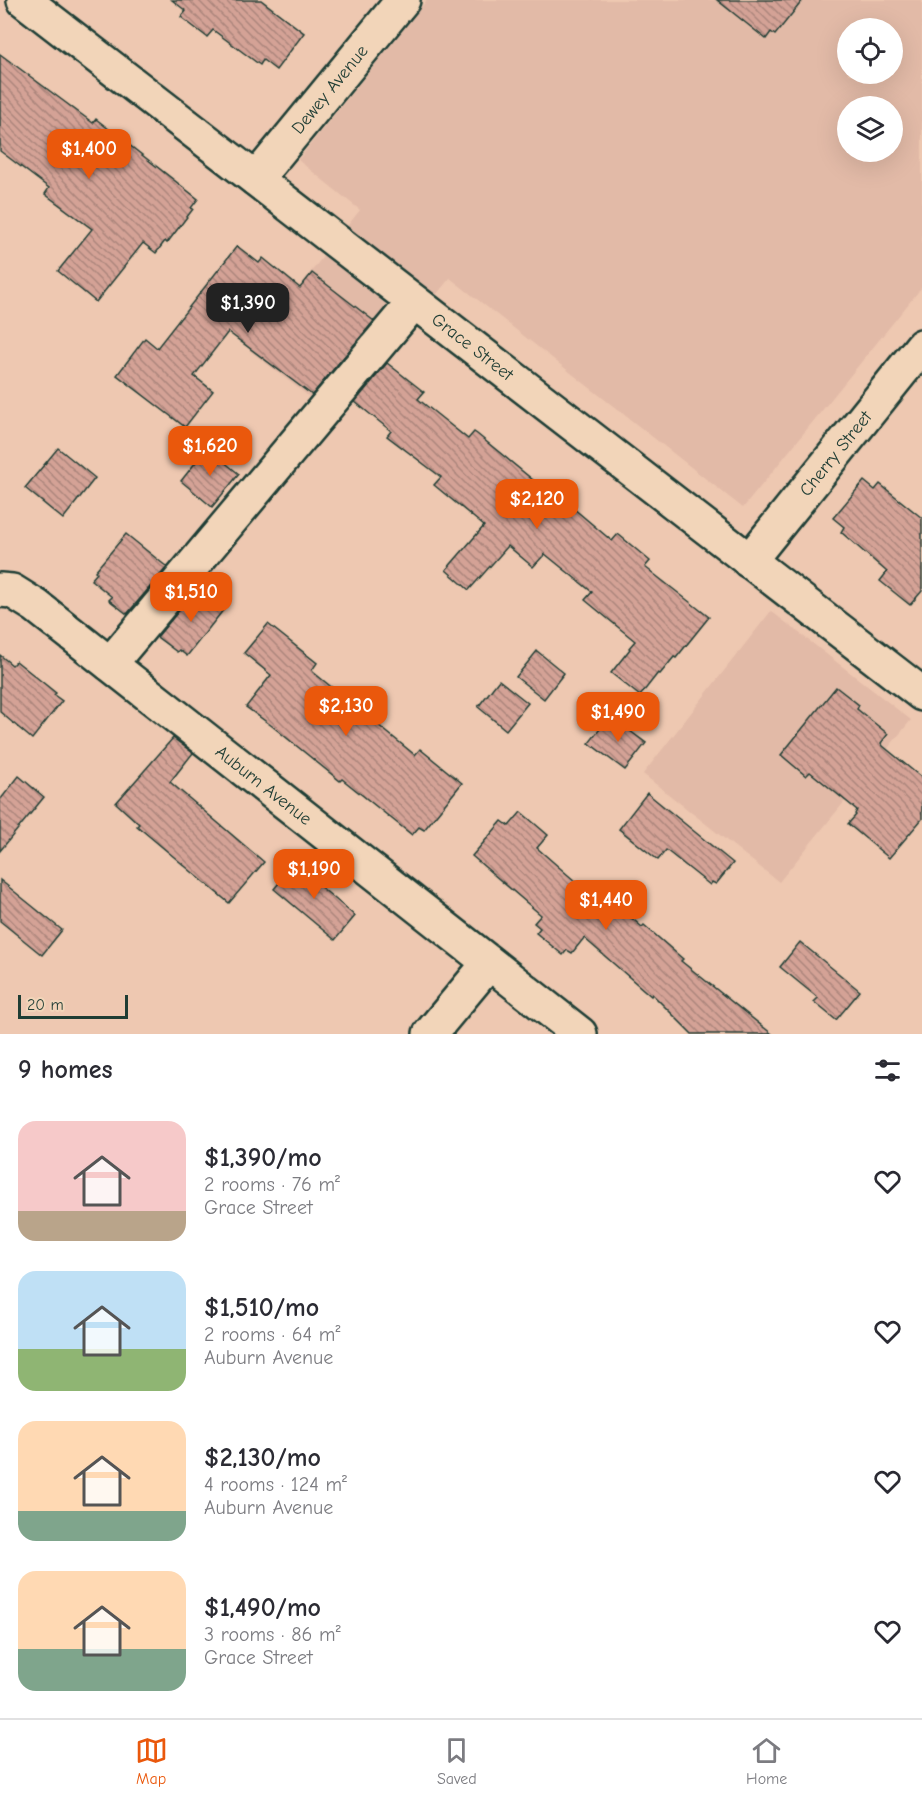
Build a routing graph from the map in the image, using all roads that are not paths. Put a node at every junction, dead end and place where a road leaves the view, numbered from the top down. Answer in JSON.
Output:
{"nodes":[{"id":1,"x":24,"y":0,"type":"edge"},
{"id":2,"x":403,"y":0,"type":"edge"},
{"id":3,"x":256,"y":179,"type":"junction"},
{"id":4,"x":414,"y":302,"type":"junction"},
{"id":5,"x":922,"y":346,"type":"edge"},
{"id":6,"x":749,"y":561,"type":"junction"},
{"id":7,"x":0,"y":590,"type":"edge"},
{"id":8,"x":110,"y":664,"type":"junction"},
{"id":9,"x":922,"y":694,"type":"edge"},
{"id":10,"x":489,"y":963,"type":"junction"},
{"id":11,"x":430,"y":1034,"type":"edge"},
{"id":12,"x":580,"y":1034,"type":"edge"}],
"edges":[{"from":1,"to":3,"type":"street","name":"Grace Street"},
{"from":2,"to":3,"type":"street","name":"Dewey Avenue"},
{"from":3,"to":4,"type":"street","name":"Grace Street"},
{"from":4,"to":6,"type":"street","name":"Grace Street"},
{"from":4,"to":8,"type":"street"},
{"from":5,"to":6,"type":"street","name":"Cherry Street"},
{"from":6,"to":9,"type":"street","name":"Grace Street"},
{"from":7,"to":8,"type":"street","name":"Auburn Avenue"},
{"from":8,"to":10,"type":"street","name":"Auburn Avenue"},
{"from":10,"to":11,"type":"street"},
{"from":10,"to":12,"type":"street","name":"Auburn Avenue"}]}
